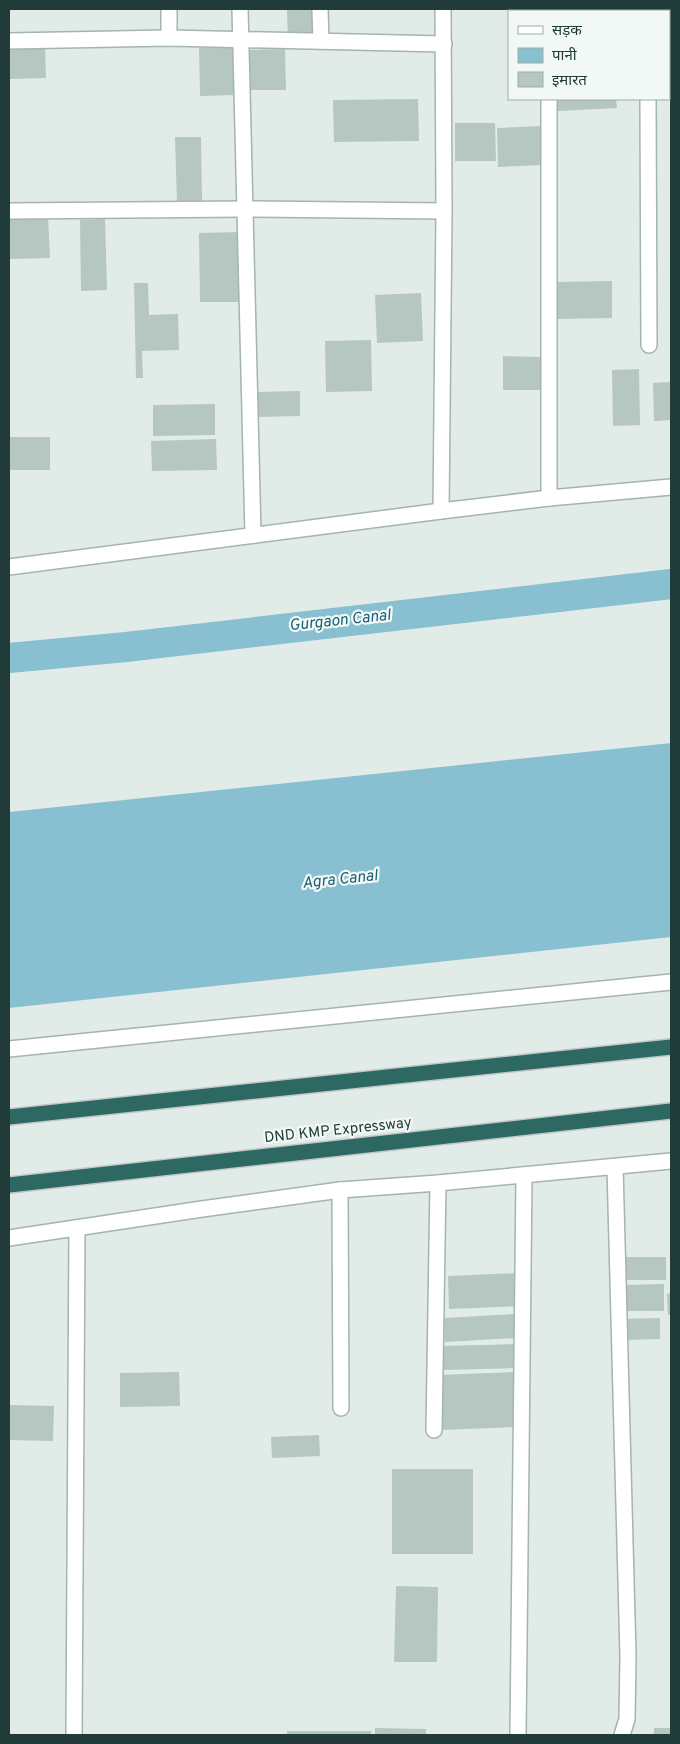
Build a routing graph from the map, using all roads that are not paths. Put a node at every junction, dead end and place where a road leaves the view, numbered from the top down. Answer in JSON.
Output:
{"nodes":[{"id":1,"x":169,"y":9,"type":"edge"},
{"id":2,"x":240,"y":9,"type":"edge"},
{"id":3,"x":320,"y":9,"type":"edge"},
{"id":4,"x":443,"y":9,"type":"edge"},
{"id":5,"x":169,"y":38,"type":"junction"},
{"id":6,"x":9,"y":40,"type":"edge"},
{"id":7,"x":240,"y":40,"type":"junction"},
{"id":8,"x":321,"y":41,"type":"junction"},
{"id":9,"x":444,"y":44,"type":"junction"},
{"id":10,"x":549,"y":100,"type":"edge"},
{"id":11,"x":648,"y":100,"type":"edge"},
{"id":12,"x":245,"y":209,"type":"junction"},
{"id":13,"x":9,"y":211,"type":"edge"},
{"id":14,"x":444,"y":211,"type":"junction"},
{"id":15,"x":649,"y":346,"type":"dead end"},
{"id":16,"x":671,"y":487,"type":"edge"},
{"id":17,"x":549,"y":498,"type":"junction"},
{"id":18,"x":441,"y":511,"type":"junction"},
{"id":19,"x":252,"y":535,"type":"junction"},
{"id":20,"x":9,"y":566,"type":"edge"},
{"id":21,"x":671,"y":982,"type":"edge"},
{"id":22,"x":671,"y":1047,"type":"edge"},
{"id":23,"x":9,"y":1049,"type":"edge"},
{"id":24,"x":671,"y":1111,"type":"edge"},
{"id":25,"x":9,"y":1117,"type":"edge"},
{"id":26,"x":671,"y":1161,"type":"edge"},
{"id":27,"x":615,"y":1166,"type":"junction"},
{"id":28,"x":524,"y":1175,"type":"junction"},
{"id":29,"x":438,"y":1183,"type":"junction"},
{"id":30,"x":9,"y":1186,"type":"edge"},
{"id":31,"x":340,"y":1190,"type":"junction"},
{"id":32,"x":77,"y":1228,"type":"junction"},
{"id":33,"x":9,"y":1238,"type":"edge"},
{"id":34,"x":341,"y":1408,"type":"dead end"},
{"id":35,"x":434,"y":1430,"type":"dead end"},
{"id":36,"x":74,"y":1735,"type":"edge"},
{"id":37,"x":518,"y":1735,"type":"edge"},
{"id":38,"x":622,"y":1735,"type":"edge"}],
"edges":[{"from":1,"to":5,"type":"street"},
{"from":2,"to":7,"type":"street"},
{"from":3,"to":8,"type":"street"},
{"from":4,"to":9,"type":"street"},
{"from":5,"to":6,"type":"street"},
{"from":5,"to":7,"type":"street"},
{"from":7,"to":8,"type":"street"},
{"from":7,"to":12,"type":"street"},
{"from":8,"to":9,"type":"street"},
{"from":9,"to":14,"type":"street"},
{"from":10,"to":17,"type":"street"},
{"from":11,"to":15,"type":"street"},
{"from":12,"to":13,"type":"street"},
{"from":12,"to":14,"type":"street"},
{"from":12,"to":19,"type":"street"},
{"from":14,"to":18,"type":"street"},
{"from":16,"to":17,"type":"street"},
{"from":17,"to":18,"type":"street"},
{"from":18,"to":19,"type":"street"},
{"from":19,"to":20,"type":"street"},
{"from":21,"to":23,"type":"street"},
{"from":22,"to":25,"type":"highway"},
{"from":24,"to":30,"type":"highway","name":"DND KMP Expressway"},
{"from":26,"to":27,"type":"street"},
{"from":27,"to":28,"type":"street"},
{"from":27,"to":38,"type":"street"},
{"from":28,"to":29,"type":"street"},
{"from":28,"to":37,"type":"street"},
{"from":29,"to":31,"type":"street"},
{"from":29,"to":35,"type":"street"},
{"from":31,"to":32,"type":"street"},
{"from":31,"to":34,"type":"street"},
{"from":32,"to":33,"type":"street"},
{"from":32,"to":36,"type":"street"}]}
